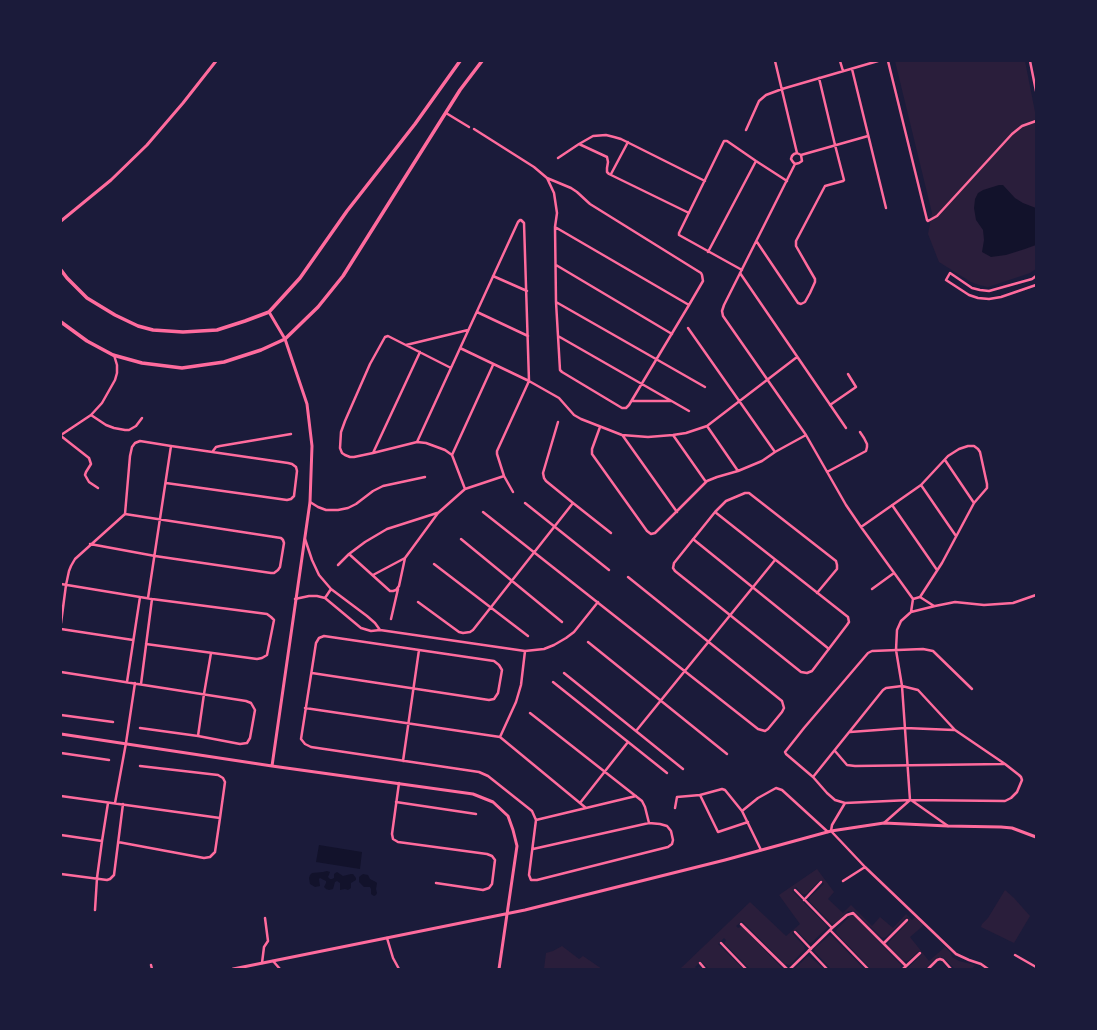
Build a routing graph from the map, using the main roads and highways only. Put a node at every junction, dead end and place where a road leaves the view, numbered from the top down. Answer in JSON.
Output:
{"nodes":[{"id":1,"x":460,"y":61,"type":"edge"},
{"id":2,"x":482,"y":61,"type":"edge"},
{"id":3,"x":61,"y":270,"type":"edge"},
{"id":4,"x":61,"y":322,"type":"edge"}],
"edges":[{"from":1,"to":3,"type":"main road"},
{"from":2,"to":4,"type":"main road"}]}
